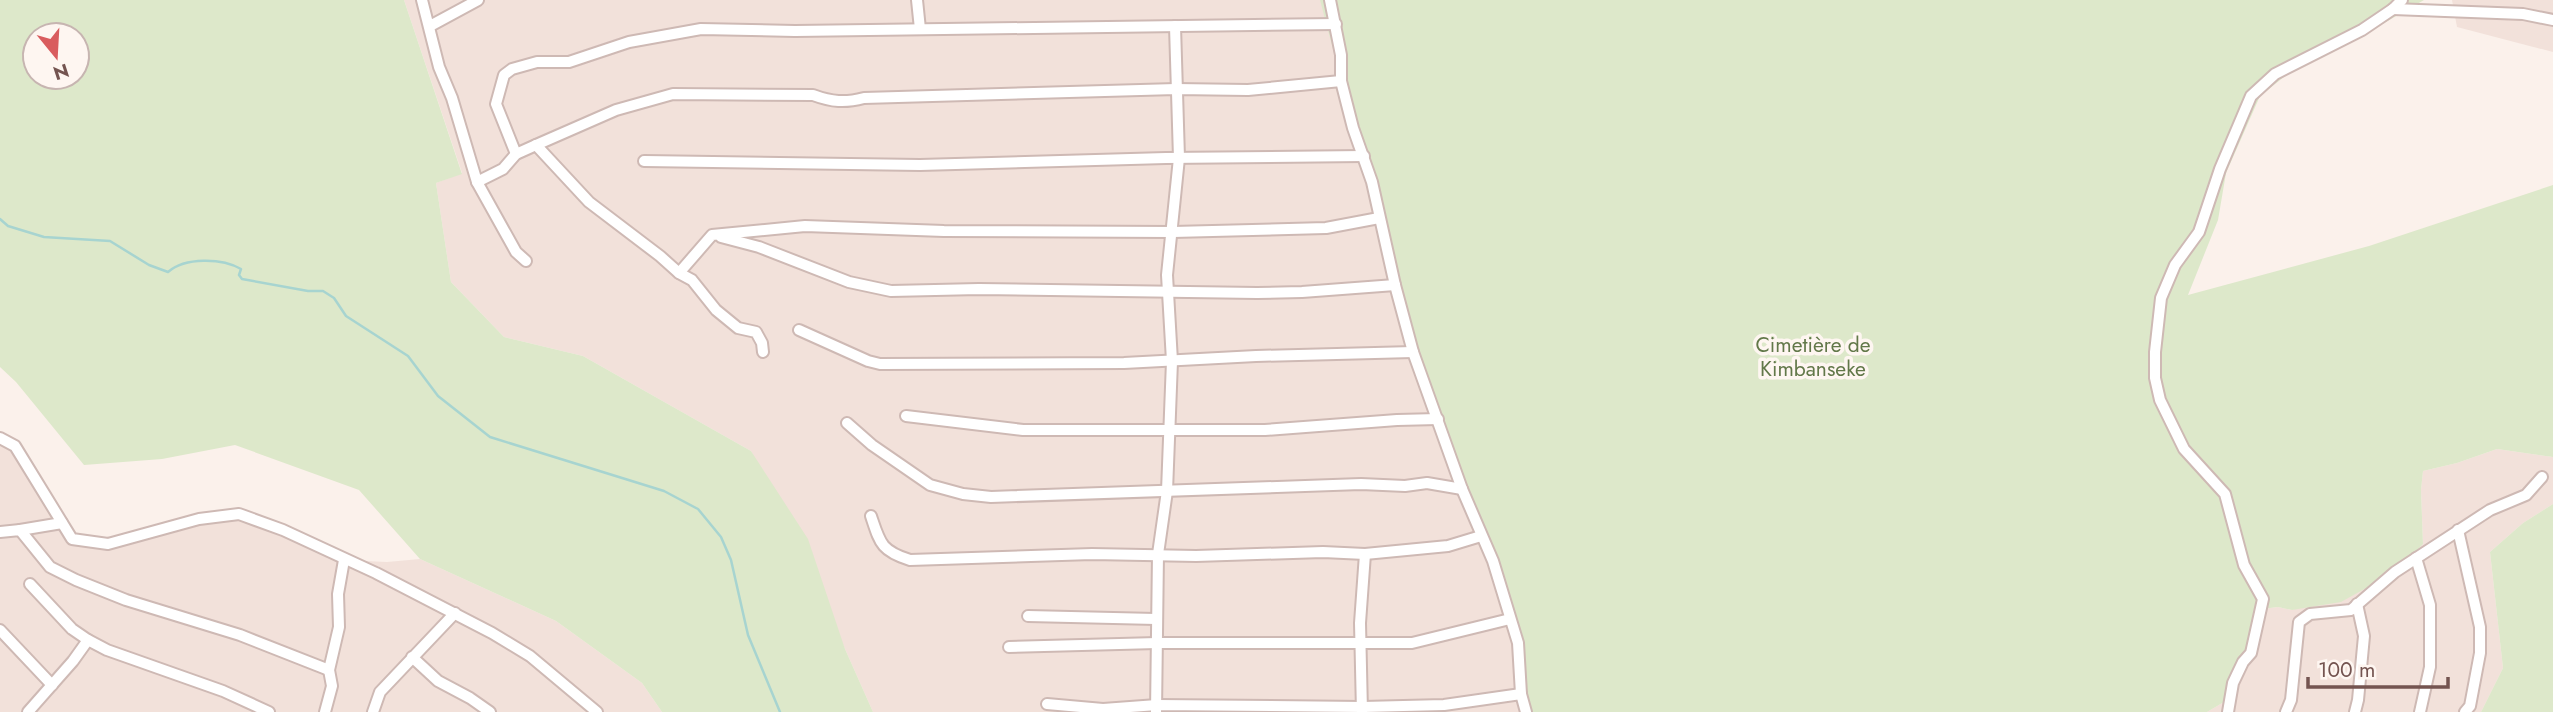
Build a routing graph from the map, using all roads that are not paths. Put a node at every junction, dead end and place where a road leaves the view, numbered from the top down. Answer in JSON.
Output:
{"nodes":[{"id":1,"x":422,"y":0,"type":"edge"},
{"id":2,"x":478,"y":0,"type":"edge"},
{"id":3,"x":917,"y":0,"type":"edge"},
{"id":4,"x":1330,"y":0,"type":"edge"},
{"id":5,"x":2398,"y":4,"type":"edge"},
{"id":6,"x":2553,"y":20,"type":"edge"},
{"id":7,"x":1336,"y":24,"type":"junction"},
{"id":8,"x":430,"y":26,"type":"junction"},
{"id":9,"x":1175,"y":26,"type":"junction"},
{"id":10,"x":920,"y":29,"type":"junction"},
{"id":11,"x":1341,"y":81,"type":"junction"},
{"id":12,"x":1176,"y":89,"type":"junction"},
{"id":13,"x":536,"y":145,"type":"junction"},
{"id":14,"x":516,"y":155,"type":"junction"},
{"id":15,"x":1364,"y":156,"type":"junction"},
{"id":16,"x":1179,"y":158,"type":"junction"},
{"id":17,"x":644,"y":161,"type":"dead end"},
{"id":18,"x":477,"y":182,"type":"junction"},
{"id":19,"x":1379,"y":218,"type":"junction"},
{"id":20,"x":1173,"y":232,"type":"junction"},
{"id":21,"x":712,"y":235,"type":"junction"},
{"id":22,"x":526,"y":261,"type":"dead end"},
{"id":23,"x":679,"y":273,"type":"junction"},
{"id":24,"x":1395,"y":285,"type":"junction"},
{"id":25,"x":1167,"y":292,"type":"junction"},
{"id":26,"x":799,"y":330,"type":"dead end"},
{"id":27,"x":763,"y":352,"type":"dead end"},
{"id":28,"x":1413,"y":352,"type":"junction"},
{"id":29,"x":1171,"y":360,"type":"junction"},
{"id":30,"x":906,"y":416,"type":"dead end"},
{"id":31,"x":1438,"y":419,"type":"junction"},
{"id":32,"x":848,"y":423,"type":"dead end"},
{"id":33,"x":1169,"y":430,"type":"junction"},
{"id":34,"x":0,"y":438,"type":"edge"},
{"id":35,"x":2542,"y":477,"type":"dead end"},
{"id":36,"x":1462,"y":489,"type":"junction"},
{"id":37,"x":1167,"y":492,"type":"junction"},
{"id":38,"x":871,"y":516,"type":"dead end"},
{"id":39,"x":62,"y":523,"type":"junction"},
{"id":40,"x":20,"y":530,"type":"junction"},
{"id":41,"x":2458,"y":530,"type":"junction"},
{"id":42,"x":0,"y":532,"type":"edge"},
{"id":43,"x":1481,"y":536,"type":"junction"},
{"id":44,"x":1158,"y":554,"type":"junction"},
{"id":45,"x":1365,"y":554,"type":"junction"},
{"id":46,"x":2416,"y":558,"type":"junction"},
{"id":47,"x":344,"y":560,"type":"junction"},
{"id":48,"x":30,"y":584,"type":"dead end"},
{"id":49,"x":2357,"y":604,"type":"junction"},
{"id":50,"x":455,"y":613,"type":"junction"},
{"id":51,"x":1028,"y":616,"type":"dead end"},
{"id":52,"x":1510,"y":619,"type":"junction"},
{"id":53,"x":1156,"y":620,"type":"junction"},
{"id":54,"x":0,"y":630,"type":"edge"},
{"id":55,"x":88,"y":640,"type":"junction"},
{"id":56,"x":1157,"y":643,"type":"junction"},
{"id":57,"x":1360,"y":644,"type":"junction"},
{"id":58,"x":1009,"y":647,"type":"dead end"},
{"id":59,"x":412,"y":657,"type":"junction"},
{"id":60,"x":329,"y":670,"type":"junction"},
{"id":61,"x":52,"y":685,"type":"junction"},
{"id":62,"x":1521,"y":694,"type":"junction"},
{"id":63,"x":1047,"y":704,"type":"dead end"},
{"id":64,"x":1156,"y":708,"type":"edge"},
{"id":65,"x":1363,"y":710,"type":"edge"},
{"id":66,"x":28,"y":712,"type":"edge"},
{"id":67,"x":269,"y":712,"type":"edge"},
{"id":68,"x":325,"y":712,"type":"edge"},
{"id":69,"x":373,"y":712,"type":"edge"},
{"id":70,"x":490,"y":712,"type":"edge"},
{"id":71,"x":597,"y":712,"type":"edge"},
{"id":72,"x":1526,"y":712,"type":"edge"},
{"id":73,"x":2228,"y":712,"type":"edge"},
{"id":74,"x":2286,"y":712,"type":"edge"},
{"id":75,"x":2355,"y":712,"type":"edge"},
{"id":76,"x":2420,"y":712,"type":"edge"},
{"id":77,"x":2465,"y":712,"type":"edge"}],
"edges":[{"from":1,"to":8,"type":"street"},
{"from":2,"to":8,"type":"street"},
{"from":3,"to":10,"type":"street"},
{"from":4,"to":7,"type":"street"},
{"from":5,"to":6,"type":"street"},
{"from":5,"to":73,"type":"street"},
{"from":7,"to":9,"type":"street"},
{"from":7,"to":11,"type":"street"},
{"from":8,"to":18,"type":"street"},
{"from":9,"to":10,"type":"street"},
{"from":9,"to":12,"type":"street"},
{"from":10,"to":14,"type":"street"},
{"from":11,"to":12,"type":"street"},
{"from":11,"to":15,"type":"street"},
{"from":12,"to":13,"type":"street"},
{"from":12,"to":16,"type":"street"},
{"from":13,"to":14,"type":"street"},
{"from":13,"to":23,"type":"street"},
{"from":14,"to":18,"type":"street"},
{"from":15,"to":16,"type":"street"},
{"from":15,"to":19,"type":"street"},
{"from":16,"to":17,"type":"street"},
{"from":16,"to":20,"type":"street"},
{"from":18,"to":22,"type":"street"},
{"from":19,"to":20,"type":"street"},
{"from":19,"to":24,"type":"street"},
{"from":20,"to":21,"type":"street"},
{"from":20,"to":25,"type":"street"},
{"from":21,"to":23,"type":"street"},
{"from":21,"to":25,"type":"street"},
{"from":23,"to":27,"type":"street"},
{"from":24,"to":25,"type":"street"},
{"from":24,"to":28,"type":"street"},
{"from":25,"to":29,"type":"street"},
{"from":26,"to":29,"type":"street"},
{"from":28,"to":29,"type":"street"},
{"from":28,"to":31,"type":"street"},
{"from":29,"to":33,"type":"street"},
{"from":30,"to":33,"type":"street"},
{"from":31,"to":33,"type":"street"},
{"from":31,"to":36,"type":"street"},
{"from":32,"to":37,"type":"street"},
{"from":33,"to":37,"type":"street"},
{"from":34,"to":39,"type":"street"},
{"from":35,"to":41,"type":"street"},
{"from":36,"to":37,"type":"street"},
{"from":36,"to":43,"type":"street"},
{"from":37,"to":44,"type":"street"},
{"from":38,"to":44,"type":"street"},
{"from":39,"to":40,"type":"street"},
{"from":39,"to":47,"type":"street"},
{"from":40,"to":42,"type":"street"},
{"from":40,"to":60,"type":"street"},
{"from":41,"to":46,"type":"street"},
{"from":41,"to":77,"type":"street"},
{"from":43,"to":45,"type":"street"},
{"from":43,"to":52,"type":"street"},
{"from":44,"to":45,"type":"street"},
{"from":44,"to":53,"type":"street"},
{"from":45,"to":57,"type":"street"},
{"from":46,"to":49,"type":"street"},
{"from":46,"to":76,"type":"street"},
{"from":47,"to":50,"type":"street"},
{"from":47,"to":60,"type":"street"},
{"from":48,"to":55,"type":"street"},
{"from":49,"to":74,"type":"street"},
{"from":49,"to":75,"type":"street"},
{"from":50,"to":59,"type":"street"},
{"from":50,"to":71,"type":"street"},
{"from":51,"to":53,"type":"street"},
{"from":52,"to":57,"type":"street"},
{"from":52,"to":62,"type":"street"},
{"from":53,"to":56,"type":"street"},
{"from":54,"to":61,"type":"street"},
{"from":55,"to":61,"type":"street"},
{"from":55,"to":67,"type":"street"},
{"from":56,"to":57,"type":"street"},
{"from":56,"to":58,"type":"street"},
{"from":56,"to":64,"type":"street"},
{"from":57,"to":65,"type":"street"},
{"from":59,"to":69,"type":"street"},
{"from":59,"to":70,"type":"street"},
{"from":60,"to":68,"type":"street"},
{"from":61,"to":66,"type":"street"},
{"from":62,"to":65,"type":"street"},
{"from":62,"to":72,"type":"street"},
{"from":63,"to":64,"type":"street"},
{"from":64,"to":65,"type":"street"}]}
